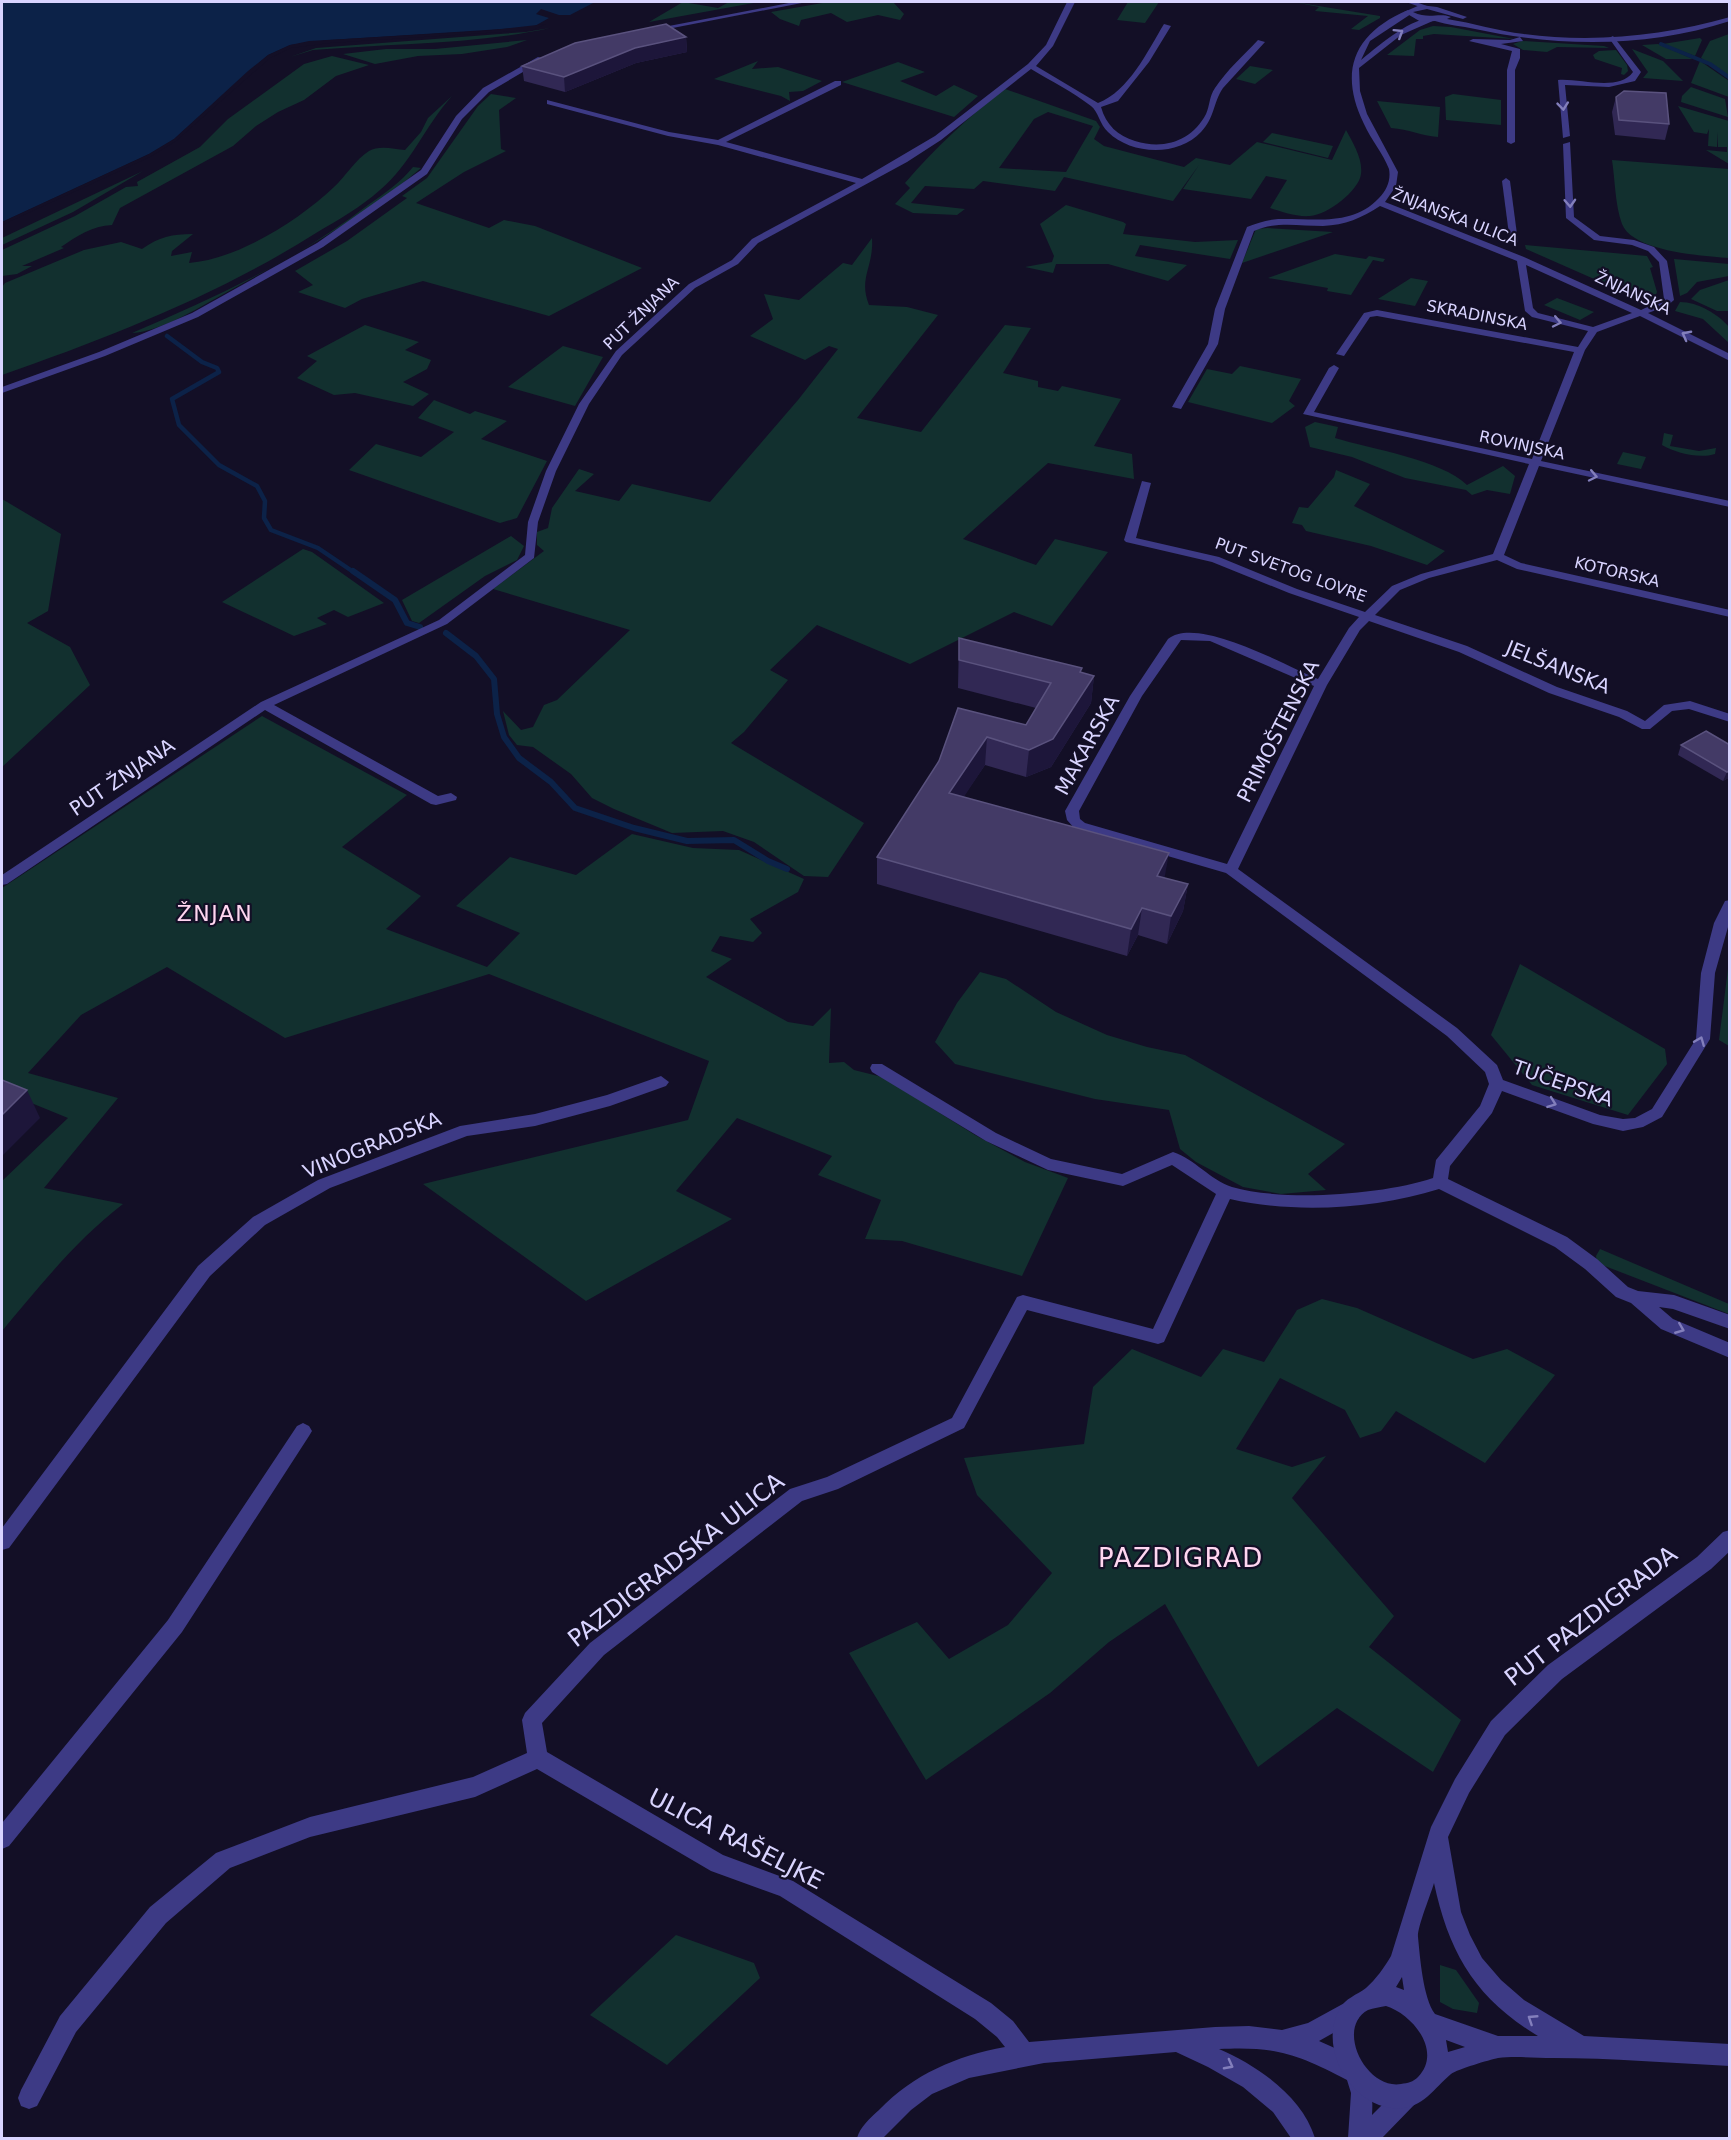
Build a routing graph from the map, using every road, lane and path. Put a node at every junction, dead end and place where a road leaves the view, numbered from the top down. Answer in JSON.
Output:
{"nodes":[{"id":1,"x":803,"y":2,"type":"edge"},
{"id":2,"x":1071,"y":2,"type":"edge"},
{"id":3,"x":1438,"y":2,"type":"edge"},
{"id":4,"x":1450,"y":2,"type":"edge"},
{"id":5,"x":1399,"y":3,"type":"dead end"},
{"id":6,"x":1425,"y":6,"type":"junction"},
{"id":7,"x":1409,"y":8,"type":"edge"},
{"id":8,"x":1447,"y":11,"type":"junction"},
{"id":9,"x":1730,"y":19,"type":"edge"},
{"id":10,"x":1435,"y":20,"type":"junction"},
{"id":11,"x":1167,"y":26,"type":"dead end"},
{"id":12,"x":638,"y":33,"type":"edge"},
{"id":13,"x":1569,"y":38,"type":"junction"},
{"id":14,"x":1614,"y":38,"type":"junction"},
{"id":15,"x":1520,"y":39,"type":"dead end"},
{"id":16,"x":1261,"y":42,"type":"dead end"},
{"id":17,"x":555,"y":54,"type":"edge"},
{"id":18,"x":1031,"y":66,"type":"junction"},
{"id":19,"x":1358,"y":66,"type":"junction"},
{"id":20,"x":838,"y":83,"type":"dead end"},
{"id":21,"x":1609,"y":85,"type":"junction"},
{"id":22,"x":1587,"y":94,"type":"dead end"},
{"id":23,"x":550,"y":102,"type":"dead end"},
{"id":24,"x":1096,"y":106,"type":"junction"},
{"id":25,"x":1511,"y":142,"type":"dead end"},
{"id":26,"x":719,"y":143,"type":"junction"},
{"id":27,"x":1505,"y":175,"type":"dead end"},
{"id":28,"x":862,"y":182,"type":"junction"},
{"id":29,"x":1379,"y":203,"type":"junction"},
{"id":30,"x":1514,"y":242,"type":"dead end"},
{"id":31,"x":1521,"y":259,"type":"junction"},
{"id":32,"x":1643,"y":312,"type":"junction"},
{"id":33,"x":1594,"y":330,"type":"junction"},
{"id":34,"x":1580,"y":350,"type":"junction"},
{"id":35,"x":1341,"y":354,"type":"dead end"},
{"id":36,"x":1730,"y":358,"type":"edge"},
{"id":37,"x":1334,"y":368,"type":"dead end"},
{"id":38,"x":2,"y":390,"type":"edge"},
{"id":39,"x":1177,"y":407,"type":"dead end"},
{"id":40,"x":1536,"y":464,"type":"junction"},
{"id":41,"x":1146,"y":483,"type":"dead end"},
{"id":42,"x":1730,"y":504,"type":"edge"},
{"id":43,"x":1498,"y":556,"type":"junction"},
{"id":44,"x":1730,"y":614,"type":"edge"},
{"id":45,"x":1368,"y":615,"type":"junction"},
{"id":46,"x":1321,"y":685,"type":"junction"},
{"id":47,"x":265,"y":705,"type":"junction"},
{"id":48,"x":1730,"y":718,"type":"edge"},
{"id":49,"x":451,"y":797,"type":"dead end"},
{"id":50,"x":1231,"y":870,"type":"junction"},
{"id":51,"x":2,"y":881,"type":"edge"},
{"id":52,"x":1730,"y":904,"type":"edge"},
{"id":53,"x":877,"y":1068,"type":"dead end"},
{"id":54,"x":661,"y":1082,"type":"dead end"},
{"id":55,"x":1497,"y":1084,"type":"junction"},
{"id":56,"x":1440,"y":1182,"type":"junction"},
{"id":57,"x":1225,"y":1191,"type":"junction"},
{"id":58,"x":1637,"y":1298,"type":"junction"},
{"id":59,"x":1730,"y":1322,"type":"edge"},
{"id":60,"x":1730,"y":1351,"type":"edge"},
{"id":61,"x":303,"y":1431,"type":"dead end"},
{"id":62,"x":1730,"y":1538,"type":"edge"},
{"id":63,"x":2,"y":1542,"type":"edge"},
{"id":64,"x":538,"y":1758,"type":"junction"},
{"id":65,"x":1438,"y":1834,"type":"junction"},
{"id":66,"x":2,"y":1839,"type":"edge"},
{"id":67,"x":1409,"y":1938,"type":"junction"},
{"id":68,"x":1373,"y":1996,"type":"junction"},
{"id":69,"x":1350,"y":2011,"type":"junction"},
{"id":70,"x":1424,"y":2019,"type":"junction"},
{"id":71,"x":1176,"y":2041,"type":"junction"},
{"id":72,"x":1282,"y":2041,"type":"junction"},
{"id":73,"x":1498,"y":2047,"type":"junction"},
{"id":74,"x":1583,"y":2047,"type":"junction"},
{"id":75,"x":1024,"y":2054,"type":"junction"},
{"id":76,"x":1730,"y":2055,"type":"edge"},
{"id":77,"x":1355,"y":2074,"type":"junction"},
{"id":78,"x":1431,"y":2079,"type":"junction"},
{"id":79,"x":1407,"y":2096,"type":"junction"},
{"id":80,"x":29,"y":2098,"type":"dead end"},
{"id":81,"x":868,"y":2139,"type":"edge"},
{"id":82,"x":1304,"y":2139,"type":"edge"},
{"id":83,"x":1359,"y":2139,"type":"edge"},
{"id":84,"x":1367,"y":2139,"type":"edge"}],
"edges":[{"from":1,"to":12,"type":"street"},
{"from":2,"to":18,"type":"street","name":"PUT ŽNJANA"},
{"from":3,"to":6,"type":"street"},
{"from":4,"to":8,"type":"street"},
{"from":5,"to":7,"type":"street"},
{"from":6,"to":7,"type":"street"},
{"from":6,"to":8,"type":"street"},
{"from":7,"to":10,"type":"street"},
{"from":7,"to":19,"type":"street"},
{"from":8,"to":10,"type":"street"},
{"from":8,"to":13,"type":"street"},
{"from":9,"to":14,"type":"street"},
{"from":10,"to":13,"type":"street"},
{"from":19,"to":10,"type":"street","one_way":true},
{"from":11,"to":24,"type":"street"},
{"from":13,"to":14,"type":"street"},
{"from":14,"to":21,"type":"street"},
{"from":15,"to":25,"type":"street"},
{"from":16,"to":24,"type":"street"},
{"from":17,"to":38,"type":"street"},
{"from":18,"to":24,"type":"street"},
{"from":18,"to":28,"type":"street","name":"PUT ŽNJANA"},
{"from":19,"to":29,"type":"street"},
{"from":20,"to":26,"type":"street"},
{"from":21,"to":22,"type":"street"},
{"from":21,"to":32,"type":"street","one_way":true},
{"from":23,"to":26,"type":"street"},
{"from":26,"to":28,"type":"street"},
{"from":27,"to":30,"type":"street"},
{"from":28,"to":47,"type":"street","name":"PUT ŽNJANA"},
{"from":29,"to":31,"type":"street","name":"ŽNJANSKA ULICA"},
{"from":29,"to":39,"type":"street"},
{"from":31,"to":32,"type":"street","name":"ŽNJANSKA"},
{"from":31,"to":33,"type":"street","name":"SKRADINSKA","one_way":true},
{"from":32,"to":33,"type":"street"},
{"from":36,"to":32,"type":"street","name":"ŽNJANSKA","one_way":true},
{"from":33,"to":34,"type":"street"},
{"from":34,"to":35,"type":"street","name":"SKRADINSKA"},
{"from":34,"to":40,"type":"street"},
{"from":37,"to":40,"type":"street","name":"ROVINJSKA"},
{"from":40,"to":42,"type":"street","name":"ROVINJSKA","one_way":true},
{"from":40,"to":43,"type":"street"},
{"from":41,"to":45,"type":"street","name":"PUT SVETOG LOVRE"},
{"from":43,"to":44,"type":"street","name":"KOTORSKA"},
{"from":43,"to":45,"type":"street","name":"PUT SVETOG LOVRE"},
{"from":45,"to":46,"type":"street","name":"PRIMOŠTENSKA"},
{"from":45,"to":48,"type":"street","name":"JELŠANSKA"},
{"from":46,"to":50,"type":"street","name":"PRIMOŠTENSKA"},
{"from":46,"to":50,"type":"street","name":"MAKARSKA"},
{"from":47,"to":49,"type":"street"},
{"from":47,"to":51,"type":"street","name":"PUT ŽNJANA"},
{"from":50,"to":55,"type":"street","name":"TUČEPSKA"},
{"from":55,"to":52,"type":"street","name":"TUČEPSKA","one_way":true},
{"from":53,"to":57,"type":"street"},
{"from":54,"to":63,"type":"street","name":"VINOGRADSKA"},
{"from":55,"to":56,"type":"street"},
{"from":56,"to":57,"type":"street"},
{"from":56,"to":58,"type":"street"},
{"from":57,"to":64,"type":"street","name":"PAZDIGRADSKA ULICA"},
{"from":58,"to":59,"type":"street"},
{"from":58,"to":60,"type":"street","one_way":true},
{"from":61,"to":66,"type":"street"},
{"from":62,"to":65,"type":"street","name":"PUT PAZDIGRADA"},
{"from":64,"to":75,"type":"street","name":"ULICA RAŠELJKE"},
{"from":64,"to":80,"type":"street"},
{"from":65,"to":67,"type":"street","name":"PUT PAZDIGRADA"},
{"from":74,"to":65,"type":"street","one_way":true},
{"from":67,"to":68,"type":"street","name":"PUT PAZDIGRADA"},
{"from":67,"to":70,"type":"street","name":"PUT PAZDIGRADA"},
{"from":68,"to":69,"type":"street"},
{"from":68,"to":70,"type":"street"},
{"from":69,"to":72,"type":"street"},
{"from":69,"to":77,"type":"street"},
{"from":70,"to":73,"type":"street"},
{"from":70,"to":78,"type":"street"},
{"from":71,"to":72,"type":"street"},
{"from":71,"to":75,"type":"street"},
{"from":71,"to":82,"type":"street","one_way":true},
{"from":72,"to":77,"type":"street"},
{"from":73,"to":74,"type":"street"},
{"from":73,"to":78,"type":"street"},
{"from":74,"to":76,"type":"street"},
{"from":75,"to":81,"type":"street"},
{"from":77,"to":79,"type":"street"},
{"from":77,"to":83,"type":"street"},
{"from":78,"to":79,"type":"street"},
{"from":79,"to":84,"type":"street"}]}
